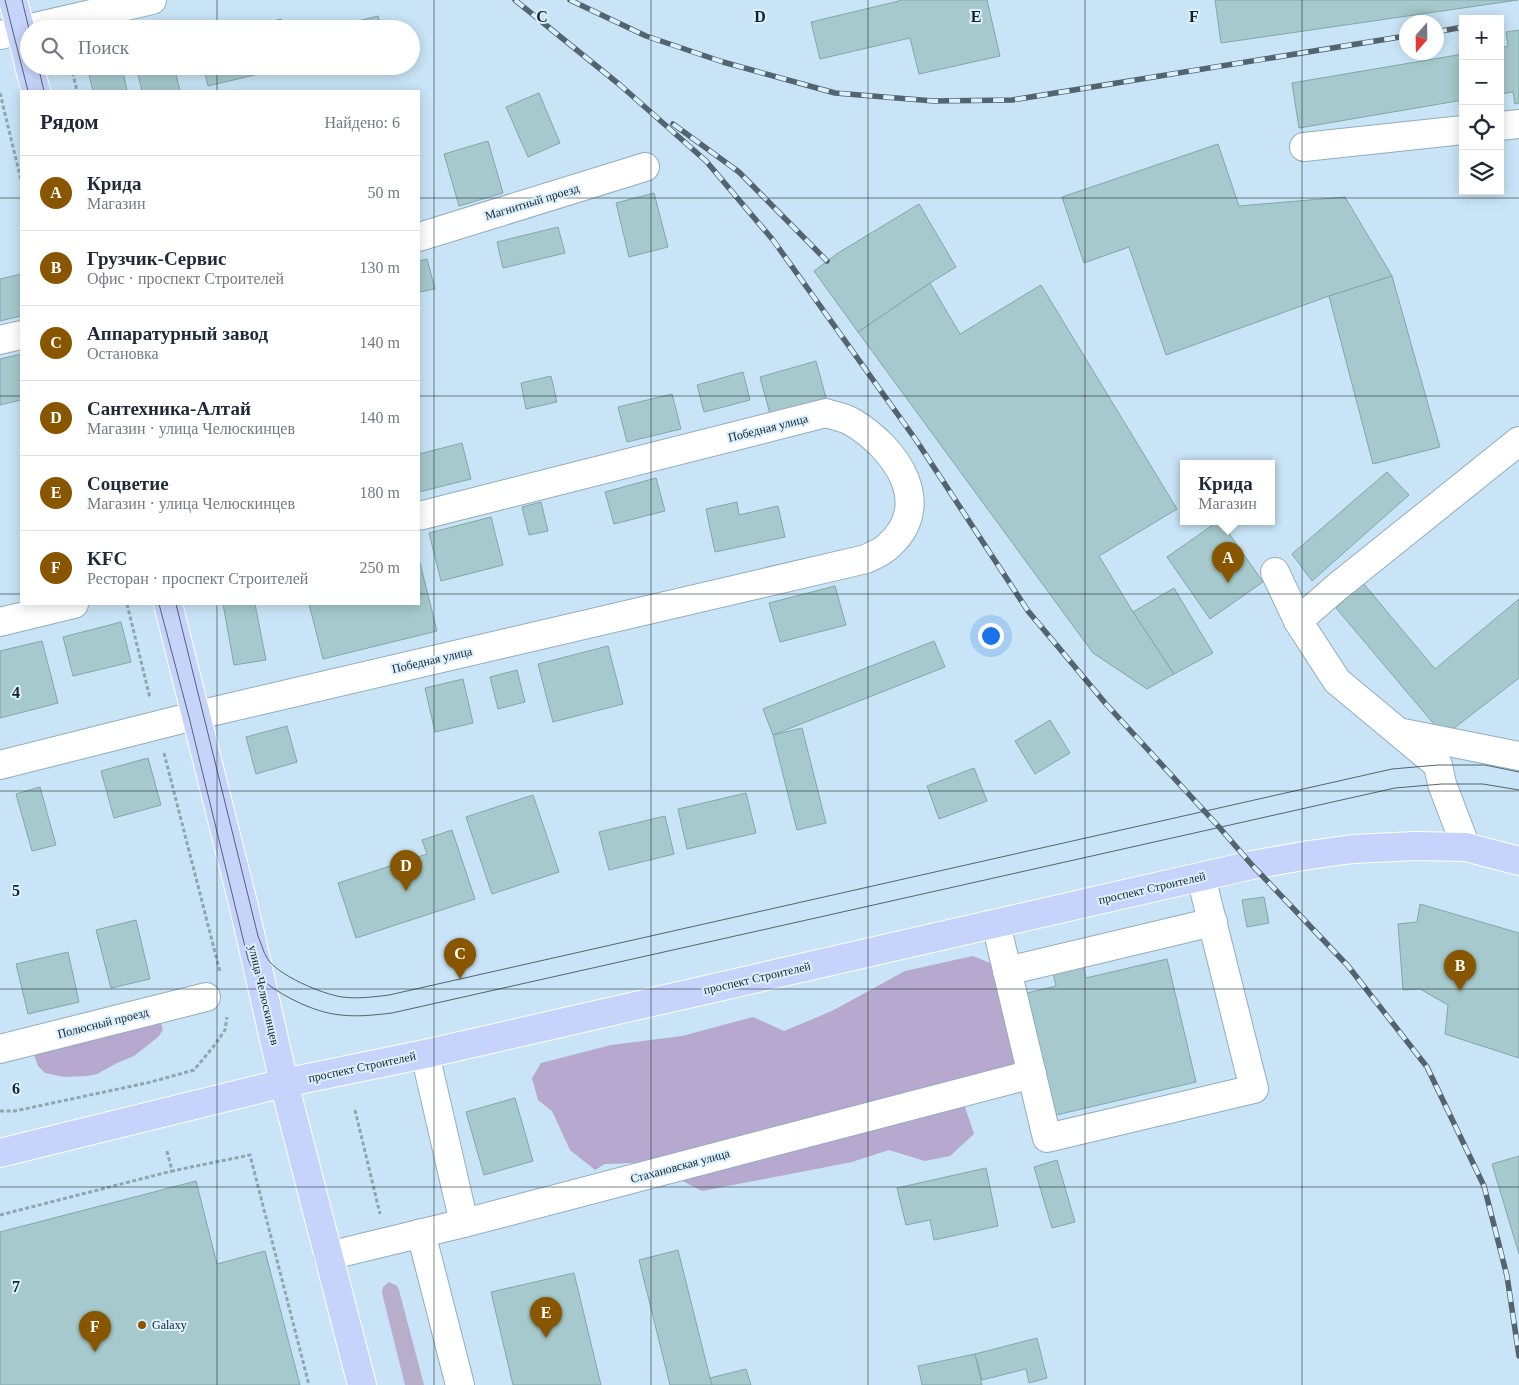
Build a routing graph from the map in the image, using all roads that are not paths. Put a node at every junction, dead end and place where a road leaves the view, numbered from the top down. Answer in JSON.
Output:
{"nodes":[{"id":1,"x":13,"y":0,"type":"edge"},
{"id":2,"x":152,"y":0,"type":"edge"},
{"id":3,"x":66,"y":20,"type":"edge"},
{"id":4,"x":10,"y":33,"type":"edge"},
{"id":5,"x":20,"y":50,"type":"edge"},
{"id":6,"x":32,"y":75,"type":"edge"},
{"id":7,"x":36,"y":90,"type":"edge"},
{"id":8,"x":1519,"y":124,"type":"edge"},
{"id":9,"x":1504,"y":126,"type":"edge"},
{"id":10,"x":1459,"y":130,"type":"edge"},
{"id":11,"x":1304,"y":147,"type":"dead end"},
{"id":12,"x":645,"y":167,"type":"dead end"},
{"id":13,"x":420,"y":237,"type":"edge"},
{"id":14,"x":20,"y":335,"type":"edge"},
{"id":15,"x":0,"y":340,"type":"edge"},
{"id":16,"x":1518,"y":442,"type":"edge"},
{"id":17,"x":420,"y":516,"type":"edge"},
{"id":18,"x":1275,"y":572,"type":"dead end"},
{"id":19,"x":70,"y":605,"type":"edge"},
{"id":20,"x":168,"y":605,"type":"edge"},
{"id":21,"x":1298,"y":621,"type":"junction"},
{"id":22,"x":0,"y":622,"type":"edge"},
{"id":23,"x":196,"y":716,"type":"junction"},
{"id":24,"x":1399,"y":732,"type":"junction"},
{"id":25,"x":1519,"y":756,"type":"edge"},
{"id":26,"x":0,"y":765,"type":"edge"},
{"id":27,"x":1466,"y":847,"type":"junction"},
{"id":28,"x":1519,"y":861,"type":"edge"},
{"id":29,"x":1201,"y":877,"type":"junction"},
{"id":30,"x":1213,"y":922,"type":"junction"},
{"id":31,"x":996,"y":924,"type":"junction"},
{"id":32,"x":1007,"y":971,"type":"junction"},
{"id":33,"x":217,"y":1004,"type":"road end"},
{"id":34,"x":0,"y":1049,"type":"edge"},
{"id":35,"x":425,"y":1054,"type":"junction"},
{"id":36,"x":1032,"y":1074,"type":"junction"},
{"id":37,"x":284,"y":1083,"type":"junction"},
{"id":38,"x":0,"y":1153,"type":"edge"},
{"id":39,"x":464,"y":1223,"type":"junction"},
{"id":40,"x":421,"y":1233,"type":"junction"},
{"id":41,"x":328,"y":1256,"type":"junction"},
{"id":42,"x":362,"y":1385,"type":"edge"},
{"id":43,"x":460,"y":1385,"type":"edge"}],
"edges":[{"from":1,"to":4,"type":"main road"},
{"from":2,"to":3,"type":"street"},
{"from":4,"to":5,"type":"main road"},
{"from":6,"to":7,"type":"main road"},
{"from":8,"to":9,"type":"street"},
{"from":10,"to":11,"type":"street"},
{"from":12,"to":13,"type":"street","name":"Магнитный проезд"},
{"from":14,"to":15,"type":"street"},
{"from":16,"to":21,"type":"street"},
{"from":17,"to":23,"type":"street","name":"Победная улица"},
{"from":18,"to":21,"type":"street"},
{"from":19,"to":22,"type":"street"},
{"from":20,"to":23,"type":"main road","name":"улица Челюскинцев"},
{"from":21,"to":24,"type":"street"},
{"from":23,"to":26,"type":"street","name":"Победная улица"},
{"from":23,"to":37,"type":"main road","name":"улица Челюскинцев"},
{"from":24,"to":25,"type":"street"},
{"from":24,"to":27,"type":"street"},
{"from":27,"to":28,"type":"main road","name":"проспект Строителей"},
{"from":27,"to":29,"type":"main road","name":"проспект Строителей"},
{"from":29,"to":30,"type":"street"},
{"from":29,"to":31,"type":"main road","name":"проспект Строителей"},
{"from":30,"to":32,"type":"street"},
{"from":30,"to":36,"type":"street"},
{"from":31,"to":32,"type":"street"},
{"from":31,"to":35,"type":"main road","name":"проспект Строителей"},
{"from":32,"to":36,"type":"street"},
{"from":33,"to":34,"type":"street","name":"Полюсный проезд"},
{"from":35,"to":37,"type":"main road","name":"проспект Строителей"},
{"from":35,"to":39,"type":"street"},
{"from":36,"to":39,"type":"street","name":"Стахановская улица"},
{"from":37,"to":38,"type":"main road","name":"проспект Строителей"},
{"from":37,"to":41,"type":"main road","name":"улица Челюскинцев"},
{"from":39,"to":40,"type":"street","name":"Стахановская улица"},
{"from":40,"to":41,"type":"street","name":"Стахановская улица"},
{"from":40,"to":43,"type":"street"},
{"from":41,"to":42,"type":"main road","name":"улица Челюскинцев"}]}
